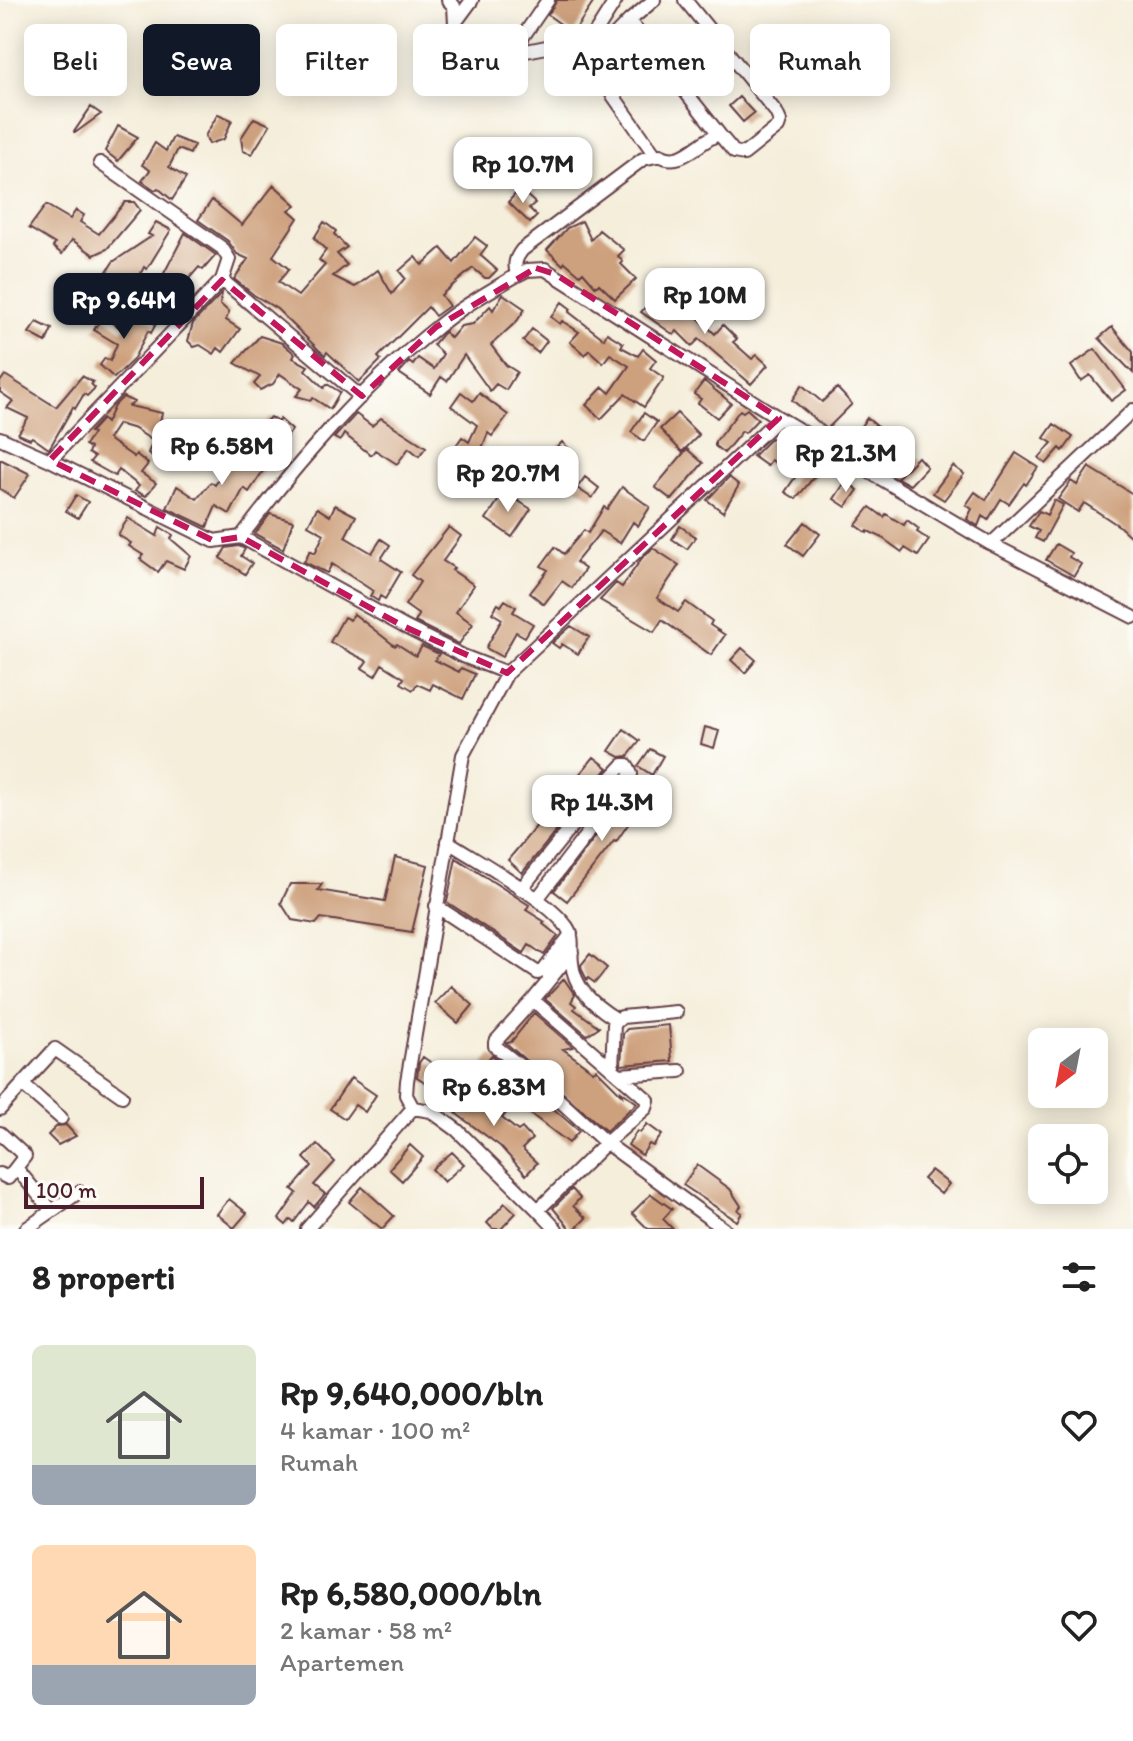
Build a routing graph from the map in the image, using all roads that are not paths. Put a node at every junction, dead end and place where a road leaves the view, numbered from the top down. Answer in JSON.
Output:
{"nodes":[{"id":1,"x":448,"y":0,"type":"edge"},
{"id":2,"x":472,"y":0,"type":"edge"},
{"id":3,"x":548,"y":0,"type":"edge"},
{"id":4,"x":616,"y":0,"type":"edge"},
{"id":5,"x":654,"y":0,"type":"edge"},
{"id":6,"x":685,"y":0,"type":"edge"},
{"id":7,"x":629,"y":21,"type":"junction"},
{"id":8,"x":455,"y":24,"type":"joint"},
{"id":9,"x":601,"y":24,"type":"edge"},
{"id":10,"x":626,"y":24,"type":"edge"},
{"id":11,"x":528,"y":29,"type":"edge"},
{"id":12,"x":613,"y":96,"type":"edge"},
{"id":13,"x":719,"y":134,"type":"junction"},
{"id":14,"x":655,"y":155,"type":"junction"},
{"id":15,"x":100,"y":163,"type":"dead end"},
{"id":16,"x":517,"y":275,"type":"junction"},
{"id":17,"x":222,"y":280,"type":"junction"},
{"id":18,"x":361,"y":397,"type":"junction"},
{"id":19,"x":1133,"y":410,"type":"edge"},
{"id":20,"x":779,"y":418,"type":"junction"},
{"id":21,"x":0,"y":438,"type":"edge"},
{"id":22,"x":50,"y":460,"type":"junction"},
{"id":23,"x":241,"y":537,"type":"junction"},
{"id":24,"x":991,"y":544,"type":"junction"},
{"id":25,"x":1133,"y":617,"type":"edge"},
{"id":26,"x":507,"y":673,"type":"junction"},
{"id":27,"x":447,"y":841,"type":"junction"},
{"id":28,"x":521,"y":889,"type":"junction"},
{"id":29,"x":537,"y":899,"type":"junction"},
{"id":30,"x":436,"y":906,"type":"junction"},
{"id":31,"x":571,"y":934,"type":"junction"},
{"id":32,"x":572,"y":952,"type":"junction"},
{"id":33,"x":533,"y":1000,"type":"junction"},
{"id":34,"x":676,"y":1012,"type":"dead end"},
{"id":35,"x":616,"y":1019,"type":"junction"},
{"id":36,"x":680,"y":1071,"type":"dead end"},
{"id":37,"x":615,"y":1072,"type":"junction"},
{"id":38,"x":22,"y":1084,"type":"junction"},
{"id":39,"x":122,"y":1096,"type":"dead end"},
{"id":40,"x":413,"y":1108,"type":"junction"},
{"id":41,"x":0,"y":1109,"type":"edge"},
{"id":42,"x":61,"y":1118,"type":"dead end"},
{"id":43,"x":0,"y":1133,"type":"edge"},
{"id":44,"x":606,"y":1143,"type":"junction"},
{"id":45,"x":17,"y":1169,"type":"junction"},
{"id":46,"x":0,"y":1174,"type":"edge"},
{"id":47,"x":79,"y":1192,"type":"dead end"},
{"id":48,"x":538,"y":1210,"type":"junction"},
{"id":49,"x":52,"y":1211,"type":"junction"},
{"id":50,"x":707,"y":1217,"type":"junction"},
{"id":51,"x":26,"y":1229,"type":"edge"},
{"id":52,"x":307,"y":1229,"type":"edge"},
{"id":53,"x":556,"y":1229,"type":"edge"},
{"id":54,"x":696,"y":1229,"type":"edge"},
{"id":55,"x":724,"y":1229,"type":"edge"}],
"edges":[{"from":1,"to":8,"type":"street"},
{"from":2,"to":8,"type":"street"},
{"from":3,"to":11,"type":"street"},
{"from":4,"to":9,"type":"street"},
{"from":5,"to":7,"type":"street"},
{"from":6,"to":13,"type":"street"},
{"from":7,"to":10,"type":"street"},
{"from":7,"to":13,"type":"street"},
{"from":12,"to":14,"type":"street"},
{"from":13,"to":14,"type":"street"},
{"from":14,"to":16,"type":"street"},
{"from":15,"to":17,"type":"street"},
{"from":16,"to":18,"type":"street"},
{"from":16,"to":20,"type":"street"},
{"from":17,"to":18,"type":"street"},
{"from":17,"to":22,"type":"street"},
{"from":18,"to":23,"type":"street"},
{"from":19,"to":24,"type":"street"},
{"from":20,"to":24,"type":"street"},
{"from":20,"to":26,"type":"street"},
{"from":21,"to":22,"type":"street"},
{"from":22,"to":23,"type":"street"},
{"from":23,"to":26,"type":"street"},
{"from":24,"to":25,"type":"street"},
{"from":26,"to":27,"type":"street"},
{"from":27,"to":28,"type":"street"},
{"from":27,"to":30,"type":"street"},
{"from":28,"to":29,"type":"street"},
{"from":28,"to":29,"type":"street"},
{"from":29,"to":31,"type":"street"},
{"from":30,"to":31,"type":"street"},
{"from":30,"to":40,"type":"street"},
{"from":31,"to":32,"type":"street"},
{"from":32,"to":33,"type":"street"},
{"from":32,"to":35,"type":"street"},
{"from":33,"to":37,"type":"street"},
{"from":33,"to":44,"type":"street"},
{"from":34,"to":35,"type":"street"},
{"from":35,"to":37,"type":"street"},
{"from":36,"to":37,"type":"street"},
{"from":37,"to":44,"type":"street"},
{"from":38,"to":39,"type":"street"},
{"from":38,"to":41,"type":"street"},
{"from":38,"to":42,"type":"street"},
{"from":40,"to":48,"type":"street"},
{"from":40,"to":52,"type":"street"},
{"from":43,"to":45,"type":"street"},
{"from":44,"to":48,"type":"street"},
{"from":44,"to":50,"type":"street"},
{"from":45,"to":46,"type":"street"},
{"from":45,"to":49,"type":"street"},
{"from":47,"to":49,"type":"street"},
{"from":48,"to":53,"type":"street"},
{"from":49,"to":51,"type":"street"},
{"from":50,"to":54,"type":"street"},
{"from":50,"to":55,"type":"street"}]}
